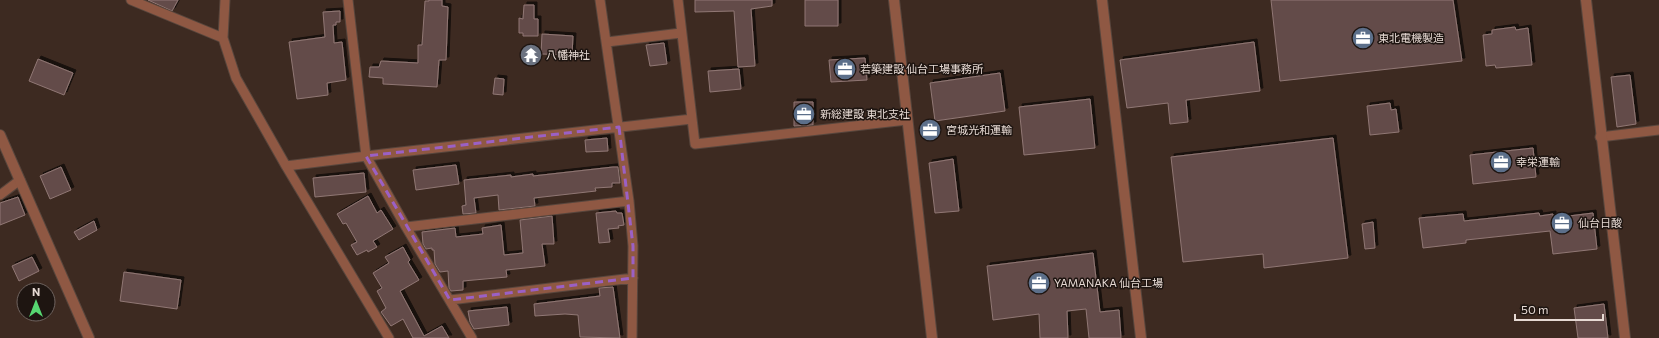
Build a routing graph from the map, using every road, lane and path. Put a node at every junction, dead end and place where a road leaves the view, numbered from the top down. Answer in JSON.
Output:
{"nodes":[{"id":1,"x":131,"y":0,"type":"edge"},
{"id":2,"x":225,"y":0,"type":"edge"},
{"id":3,"x":348,"y":0,"type":"edge"},
{"id":4,"x":600,"y":0,"type":"edge"},
{"id":5,"x":678,"y":0,"type":"edge"},
{"id":6,"x":894,"y":0,"type":"edge"},
{"id":7,"x":1102,"y":0,"type":"edge"},
{"id":8,"x":1586,"y":0,"type":"edge"},
{"id":9,"x":681,"y":33,"type":"junction"},
{"id":10,"x":222,"y":38,"type":"junction"},
{"id":11,"x":607,"y":42,"type":"junction"},
{"id":12,"x":692,"y":119,"type":"junction"},
{"id":13,"x":907,"y":120,"type":"junction"},
{"id":14,"x":619,"y":127,"type":"junction"},
{"id":15,"x":1659,"y":130,"type":"edge"},
{"id":16,"x":0,"y":135,"type":"edge"},
{"id":17,"x":1600,"y":137,"type":"junction"},
{"id":18,"x":366,"y":156,"type":"junction"},
{"id":19,"x":286,"y":166,"type":"junction"},
{"id":20,"x":20,"y":180,"type":"junction"},
{"id":21,"x":0,"y":195,"type":"edge"},
{"id":22,"x":629,"y":201,"type":"junction"},
{"id":23,"x":406,"y":227,"type":"junction"},
{"id":24,"x":632,"y":278,"type":"junction"},
{"id":25,"x":450,"y":300,"type":"junction"},
{"id":26,"x":89,"y":338,"type":"edge"},
{"id":27,"x":389,"y":338,"type":"edge"},
{"id":28,"x":472,"y":338,"type":"edge"},
{"id":29,"x":632,"y":338,"type":"edge"},
{"id":30,"x":932,"y":338,"type":"edge"},
{"id":31,"x":1141,"y":338,"type":"edge"},
{"id":32,"x":1625,"y":338,"type":"edge"}],
"edges":[{"from":1,"to":10,"type":"street"},
{"from":2,"to":10,"type":"street"},
{"from":3,"to":18,"type":"street"},
{"from":4,"to":11,"type":"street"},
{"from":5,"to":9,"type":"street"},
{"from":6,"to":13,"type":"street"},
{"from":7,"to":31,"type":"street"},
{"from":8,"to":17,"type":"street"},
{"from":9,"to":11,"type":"street"},
{"from":9,"to":12,"type":"street"},
{"from":10,"to":19,"type":"street"},
{"from":11,"to":14,"type":"street"},
{"from":12,"to":13,"type":"street"},
{"from":12,"to":14,"type":"street"},
{"from":13,"to":30,"type":"street"},
{"from":14,"to":18,"type":"street"},
{"from":14,"to":22,"type":"street"},
{"from":15,"to":17,"type":"street"},
{"from":16,"to":20,"type":"street"},
{"from":17,"to":32,"type":"street"},
{"from":18,"to":19,"type":"street"},
{"from":18,"to":23,"type":"street"},
{"from":19,"to":27,"type":"street"},
{"from":20,"to":21,"type":"street"},
{"from":20,"to":26,"type":"street"},
{"from":22,"to":23,"type":"street"},
{"from":22,"to":24,"type":"street"},
{"from":23,"to":25,"type":"street"},
{"from":24,"to":25,"type":"street"},
{"from":24,"to":29,"type":"street"},
{"from":25,"to":28,"type":"street"}]}
